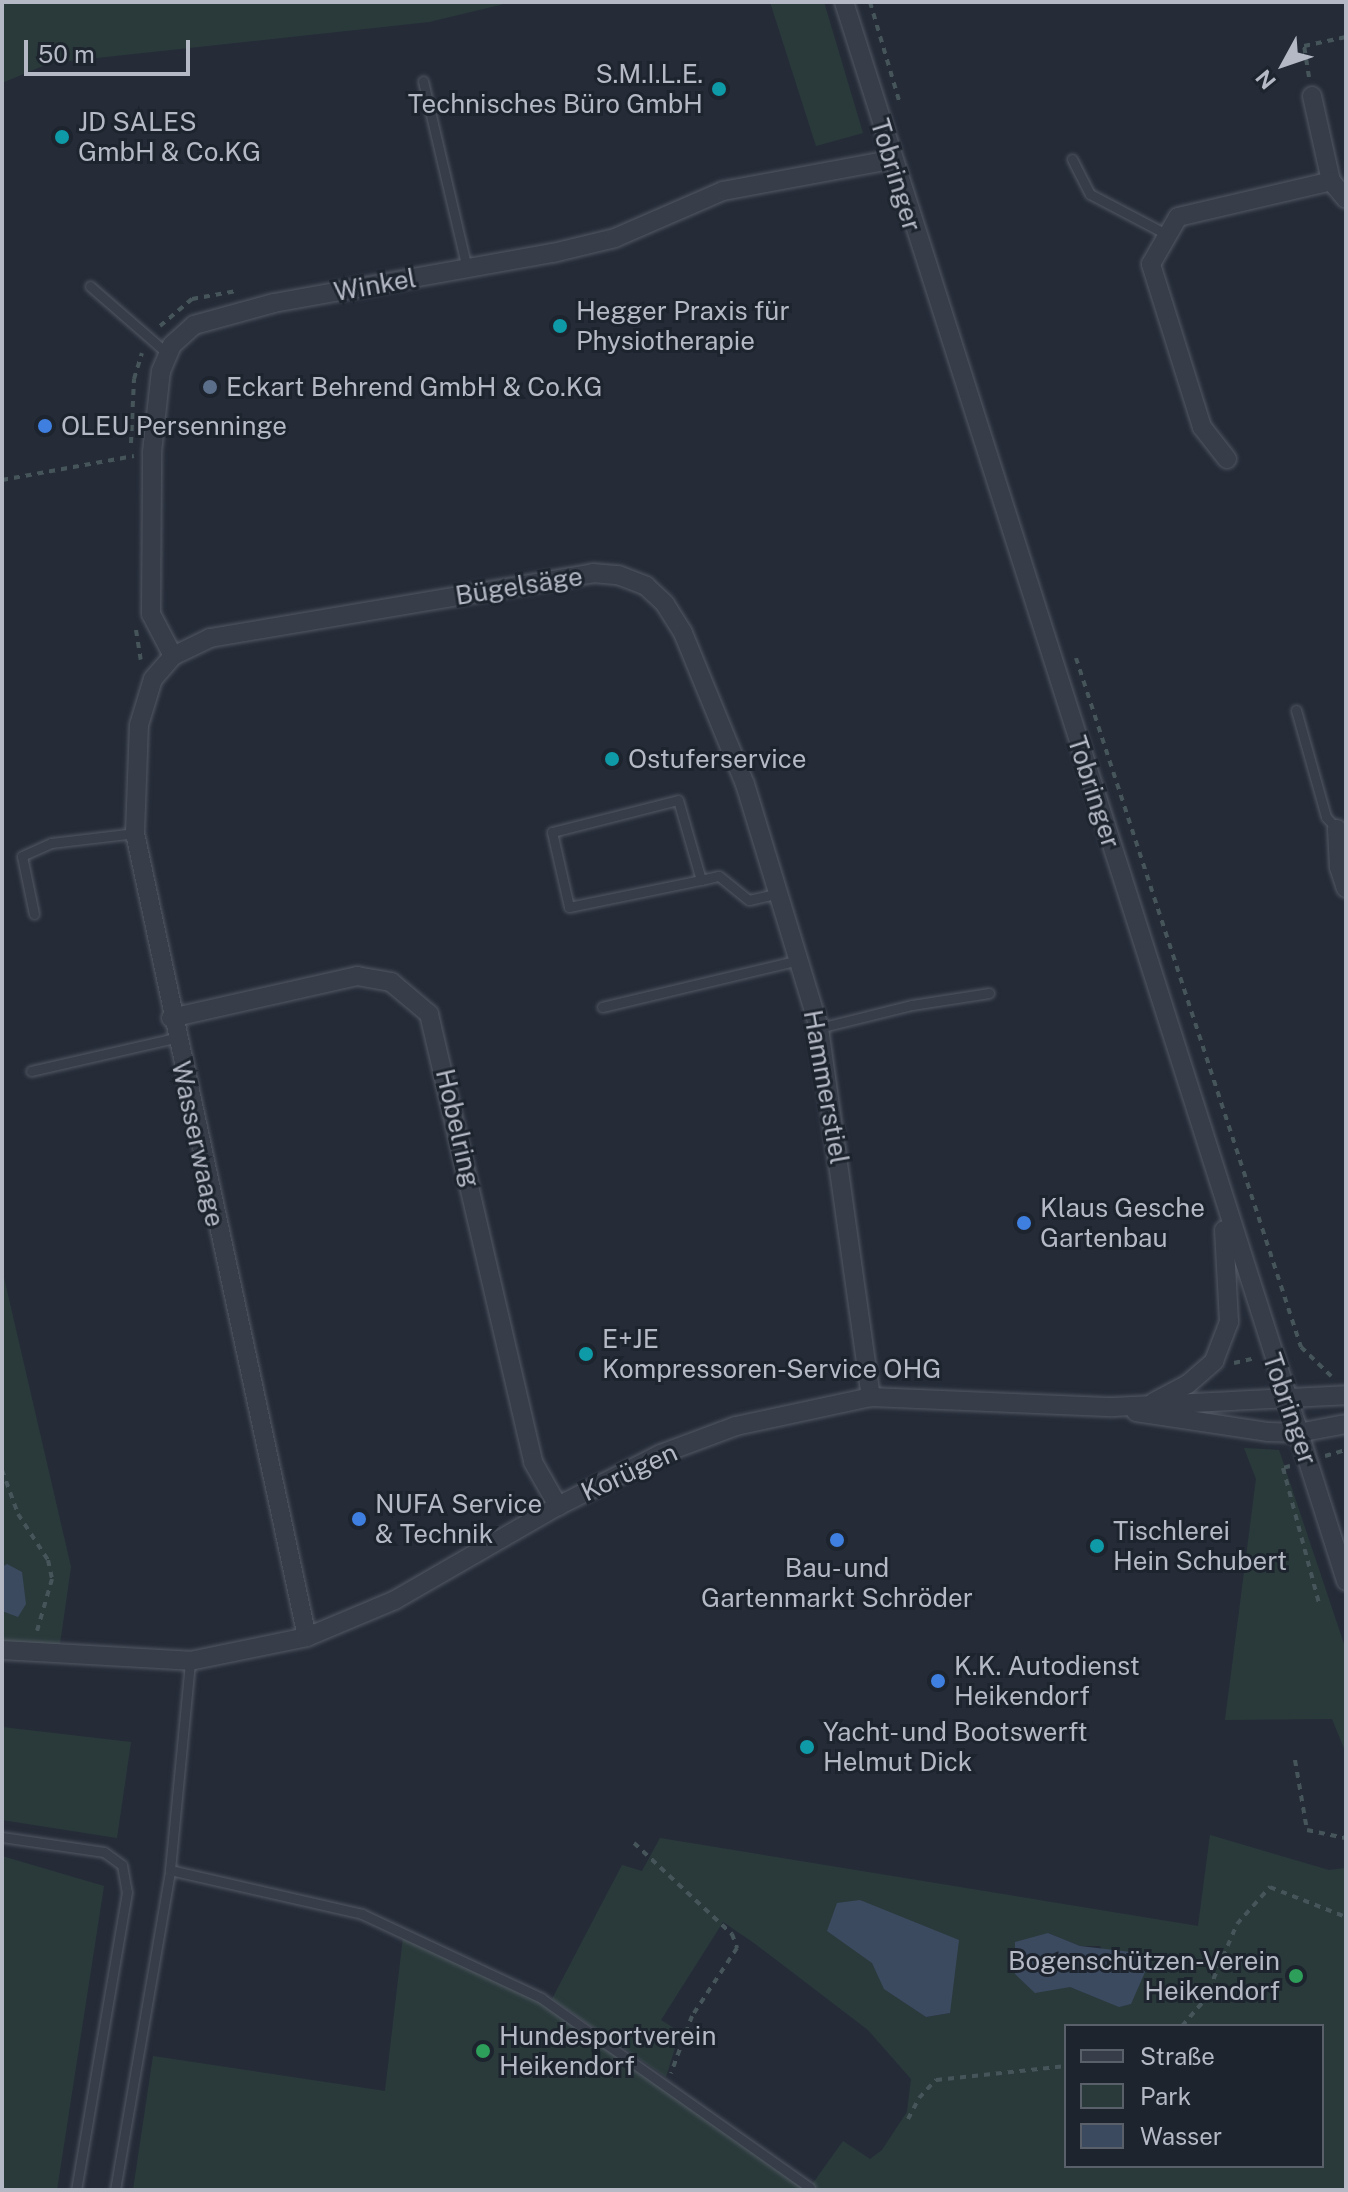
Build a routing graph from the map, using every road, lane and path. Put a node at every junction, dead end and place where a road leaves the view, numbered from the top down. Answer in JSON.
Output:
{"nodes":[{"id":1,"x":844,"y":2,"type":"edge"},
{"id":2,"x":870,"y":2,"type":"edge"},
{"id":3,"x":1346,"y":37,"type":"edge"},
{"id":4,"x":423,"y":81,"type":"dead end"},
{"id":5,"x":1312,"y":96,"type":"joint"},
{"id":6,"x":904,"y":120,"type":"dead end"},
{"id":7,"x":1072,"y":159,"type":"dead end"},
{"id":8,"x":891,"y":160,"type":"junction"},
{"id":9,"x":1331,"y":181,"type":"junction"},
{"id":10,"x":1346,"y":199,"type":"edge"},
{"id":11,"x":1168,"y":235,"type":"junction"},
{"id":12,"x":467,"y":269,"type":"junction"},
{"id":13,"x":90,"y":286,"type":"dead end"},
{"id":14,"x":252,"y":288,"type":"dead end"},
{"id":15,"x":149,"y":338,"type":"junction"},
{"id":16,"x":168,"y":354,"type":"junction"},
{"id":17,"x":152,"y":452,"type":"junction"},
{"id":18,"x":132,"y":456,"type":"junction"},
{"id":19,"x":1227,"y":459,"type":"dead end"},
{"id":20,"x":135,"y":465,"type":"dead end"},
{"id":21,"x":2,"y":480,"type":"edge"},
{"id":22,"x":136,"y":616,"type":"dead end"},
{"id":23,"x":1072,"y":647,"type":"dead end"},
{"id":24,"x":173,"y":656,"type":"junction"},
{"id":25,"x":142,"y":664,"type":"dead end"},
{"id":26,"x":1296,"y":710,"type":"dead end"},
{"id":27,"x":745,"y":784,"type":"joint"},
{"id":28,"x":1337,"y":829,"type":"joint"},
{"id":29,"x":135,"y":833,"type":"junction"},
{"id":30,"x":701,"y":880,"type":"junction"},
{"id":31,"x":1346,"y":888,"type":"edge"},
{"id":32,"x":780,"y":893,"type":"junction"},
{"id":33,"x":34,"y":914,"type":"dead end"},
{"id":34,"x":799,"y":960,"type":"junction"},
{"id":35,"x":989,"y":993,"type":"dead end"},
{"id":36,"x":602,"y":1007,"type":"dead end"},
{"id":37,"x":171,"y":1018,"type":"junction"},
{"id":38,"x":819,"y":1028,"type":"junction"},
{"id":39,"x":175,"y":1038,"type":"junction"},
{"id":40,"x":31,"y":1071,"type":"dead end"},
{"id":41,"x":1223,"y":1207,"type":"junction"},
{"id":42,"x":1301,"y":1347,"type":"junction"},
{"id":43,"x":1272,"y":1354,"type":"junction"},
{"id":44,"x":1214,"y":1361,"type":"junction"},
{"id":45,"x":1342,"y":1396,"type":"edge"},
{"id":46,"x":871,"y":1397,"type":"junction"},
{"id":47,"x":1286,"y":1398,"type":"junction"},
{"id":48,"x":1150,"y":1404,"type":"junction"},
{"id":49,"x":1113,"y":1407,"type":"junction"},
{"id":50,"x":1346,"y":1424,"type":"edge"},
{"id":51,"x":1298,"y":1433,"type":"junction"},
{"id":52,"x":2,"y":1470,"type":"edge"},
{"id":53,"x":558,"y":1506,"type":"junction"},
{"id":54,"x":1346,"y":1581,"type":"edge"},
{"id":55,"x":307,"y":1637,"type":"junction"},
{"id":56,"x":2,"y":1650,"type":"edge"},
{"id":57,"x":57,"y":1657,"type":"junction"},
{"id":58,"x":190,"y":1661,"type":"junction"},
{"id":59,"x":1295,"y":1760,"type":"dead end"},
{"id":60,"x":2,"y":1837,"type":"edge"},
{"id":61,"x":1346,"y":1838,"type":"edge"},
{"id":62,"x":634,"y":1843,"type":"dead end"},
{"id":63,"x":170,"y":1870,"type":"junction"},
{"id":64,"x":1346,"y":1917,"type":"edge"},
{"id":65,"x":1184,"y":2024,"type":"edge"},
{"id":66,"x":1064,"y":2066,"type":"edge"},
{"id":67,"x":667,"y":2083,"type":"junction"},
{"id":68,"x":908,"y":2119,"type":"dead end"},
{"id":69,"x":810,"y":2188,"type":"dead end"},
{"id":70,"x":76,"y":2190,"type":"edge"},
{"id":71,"x":115,"y":2190,"type":"edge"}],
"edges":[{"from":1,"to":8,"type":"street","name":"Tobringer"},
{"from":2,"to":6,"type":"path"},
{"from":3,"to":5,"type":"path"},
{"from":4,"to":12,"type":"lane"},
{"from":5,"to":9,"type":"street"},
{"from":7,"to":11,"type":"lane"},
{"from":8,"to":12,"type":"street","name":"Winkel"},
{"from":8,"to":41,"type":"street","name":"Tobringer"},
{"from":9,"to":10,"type":"street"},
{"from":9,"to":11,"type":"street"},
{"from":11,"to":19,"type":"street"},
{"from":12,"to":16,"type":"street","name":"Winkel"},
{"from":13,"to":15,"type":"lane"},
{"from":14,"to":15,"type":"path"},
{"from":15,"to":16,"type":"lane"},
{"from":15,"to":18,"type":"path"},
{"from":16,"to":17,"type":"street"},
{"from":17,"to":18,"type":"path"},
{"from":17,"to":24,"type":"street"},
{"from":18,"to":20,"type":"path"},
{"from":18,"to":21,"type":"path"},
{"from":22,"to":25,"type":"path"},
{"from":23,"to":42,"type":"path"},
{"from":24,"to":27,"type":"street","name":"Bügelsäge"},
{"from":24,"to":29,"type":"street","name":"Wasserwaage"},
{"from":26,"to":28,"type":"lane"},
{"from":27,"to":32,"type":"street","name":"Hammerstiel"},
{"from":28,"to":31,"type":"street"},
{"from":29,"to":33,"type":"lane"},
{"from":29,"to":37,"type":"street","name":"Wasserwaage"},
{"from":30,"to":30,"type":"lane"},
{"from":30,"to":32,"type":"lane"},
{"from":32,"to":34,"type":"street","name":"Hammerstiel"},
{"from":34,"to":36,"type":"lane"},
{"from":34,"to":38,"type":"street","name":"Hammerstiel"},
{"from":35,"to":38,"type":"lane"},
{"from":37,"to":39,"type":"street","name":"Wasserwaage"},
{"from":37,"to":53,"type":"street","name":"Hobelring"},
{"from":38,"to":46,"type":"street","name":"Hammerstiel"},
{"from":39,"to":40,"type":"lane"},
{"from":39,"to":55,"type":"street","name":"Wasserwaage"},
{"from":41,"to":43,"type":"street","name":"Tobringer"},
{"from":41,"to":44,"type":"street"},
{"from":42,"to":43,"type":"path"},
{"from":42,"to":45,"type":"path"},
{"from":43,"to":44,"type":"path"},
{"from":43,"to":47,"type":"street","name":"Tobringer"},
{"from":44,"to":48,"type":"street"},
{"from":45,"to":47,"type":"street","name":"Korügen"},
{"from":46,"to":49,"type":"street","name":"Korügen"},
{"from":46,"to":53,"type":"street","name":"Korügen"},
{"from":47,"to":48,"type":"street","name":"Korügen"},
{"from":47,"to":51,"type":"street","name":"Tobringer"},
{"from":48,"to":49,"type":"street","name":"Korügen"},
{"from":49,"to":51,"type":"street"},
{"from":50,"to":51,"type":"street"},
{"from":51,"to":54,"type":"street","name":"Tobringer"},
{"from":52,"to":57,"type":"path"},
{"from":53,"to":55,"type":"street","name":"Korügen"},
{"from":55,"to":58,"type":"street","name":"Korügen"},
{"from":56,"to":57,"type":"street","name":"Korügen"},
{"from":57,"to":58,"type":"street","name":"Korügen"},
{"from":58,"to":63,"type":"lane"},
{"from":59,"to":61,"type":"path"},
{"from":60,"to":70,"type":"lane"},
{"from":62,"to":67,"type":"path"},
{"from":63,"to":67,"type":"lane"},
{"from":63,"to":71,"type":"lane"},
{"from":64,"to":65,"type":"path"},
{"from":66,"to":68,"type":"path"},
{"from":67,"to":69,"type":"lane"}]}
